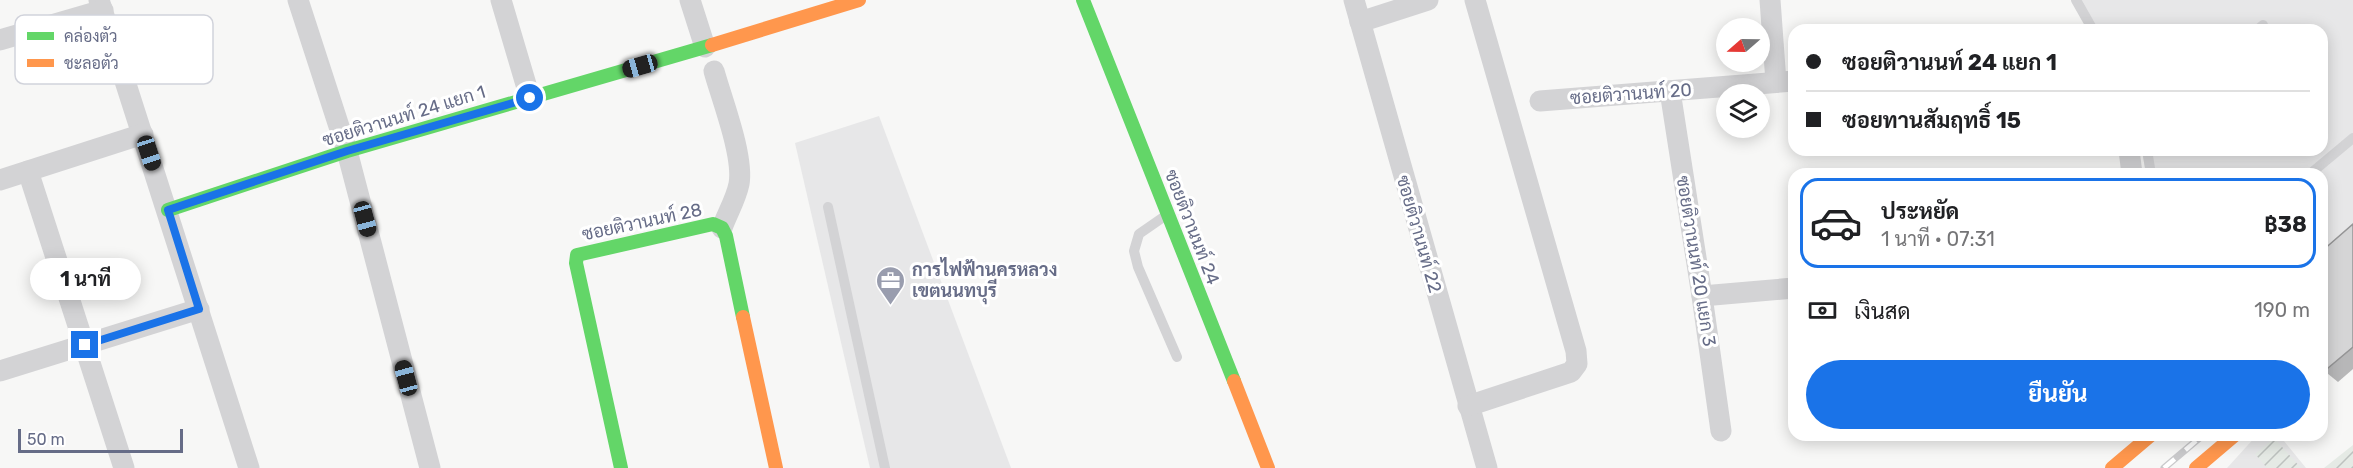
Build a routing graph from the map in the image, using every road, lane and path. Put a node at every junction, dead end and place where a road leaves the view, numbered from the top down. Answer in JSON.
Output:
{"nodes":[{"id":1,"x":298,"y":0,"type":"edge"},
{"id":2,"x":501,"y":0,"type":"edge"},
{"id":3,"x":690,"y":0,"type":"edge"},
{"id":4,"x":859,"y":0,"type":"edge"},
{"id":5,"x":1083,"y":0,"type":"edge"},
{"id":6,"x":1354,"y":0,"type":"edge"},
{"id":7,"x":1428,"y":0,"type":"edge"},
{"id":8,"x":1475,"y":0,"type":"edge"},
{"id":9,"x":1770,"y":0,"type":"edge"},
{"id":10,"x":2076,"y":0,"type":"edge"},
{"id":11,"x":101,"y":5,"type":"edge"},
{"id":12,"x":72,"y":15,"type":"edge"},
{"id":13,"x":1360,"y":22,"type":"junction"},
{"id":14,"x":2090,"y":24,"type":"edge"},
{"id":15,"x":15,"y":35,"type":"edge"},
{"id":16,"x":0,"y":40,"type":"edge"},
{"id":17,"x":705,"y":48,"type":"junction"},
{"id":18,"x":714,"y":71,"type":"dead end"},
{"id":19,"x":1785,"y":81,"type":"edge"},
{"id":20,"x":127,"y":84,"type":"edge"},
{"id":21,"x":1670,"y":91,"type":"junction"},
{"id":22,"x":530,"y":98,"type":"junction"},
{"id":23,"x":1540,"y":101,"type":"dead end"},
{"id":24,"x":143,"y":134,"type":"junction"},
{"id":25,"x":2353,"y":138,"type":"edge"},
{"id":26,"x":347,"y":151,"type":"junction"},
{"id":27,"x":2317,"y":168,"type":"edge"},
{"id":28,"x":28,"y":171,"type":"junction"},
{"id":29,"x":0,"y":180,"type":"edge"},
{"id":30,"x":828,"y":207,"type":"dead end"},
{"id":31,"x":168,"y":210,"type":"junction"},
{"id":32,"x":1168,"y":214,"type":"junction"},
{"id":33,"x":722,"y":228,"type":"junction"},
{"id":34,"x":1788,"y":289,"type":"edge"},
{"id":35,"x":1702,"y":296,"type":"junction"},
{"id":36,"x":199,"y":309,"type":"junction"},
{"id":37,"x":85,"y":345,"type":"junction"},
{"id":38,"x":1177,"y":357,"type":"dead end"},
{"id":39,"x":0,"y":371,"type":"edge"},
{"id":40,"x":1468,"y":406,"type":"junction"},
{"id":41,"x":1721,"y":431,"type":"dead end"},
{"id":42,"x":2144,"y":441,"type":"edge"},
{"id":43,"x":2228,"y":441,"type":"edge"},
{"id":44,"x":124,"y":468,"type":"edge"},
{"id":45,"x":249,"y":468,"type":"edge"},
{"id":46,"x":430,"y":468,"type":"edge"},
{"id":47,"x":621,"y":468,"type":"edge"},
{"id":48,"x":776,"y":468,"type":"edge"},
{"id":49,"x":885,"y":468,"type":"edge"},
{"id":50,"x":1268,"y":468,"type":"edge"},
{"id":51,"x":1487,"y":468,"type":"edge"},
{"id":52,"x":2112,"y":468,"type":"edge"},
{"id":53,"x":2196,"y":468,"type":"edge"}],
"edges":[{"from":1,"to":26,"type":"street"},
{"from":2,"to":22,"type":"street"},
{"from":3,"to":17,"type":"street"},
{"from":4,"to":17,"type":"street","name":"ซอยติวานนท์ 24 แยก 1"},
{"from":5,"to":32,"type":"street","name":"ซอยติวานนท์ 24"},
{"from":6,"to":13,"type":"street","name":"ซอยติวานนท์ 22"},
{"from":7,"to":13,"type":"street"},
{"from":8,"to":40,"type":"street"},
{"from":9,"to":19,"type":"street"},
{"from":10,"to":14,"type":"lane"},
{"from":11,"to":12,"type":"street"},
{"from":13,"to":40,"type":"street","name":"ซอยติวานนท์ 22"},
{"from":15,"to":16,"type":"street"},
{"from":17,"to":22,"type":"street","name":"ซอยติวานนท์ 24 แยก 1"},
{"from":18,"to":33,"type":"street"},
{"from":19,"to":21,"type":"street","name":"ซอยติวานนท์ 20"},
{"from":20,"to":24,"type":"street"},
{"from":21,"to":23,"type":"street","name":"ซอยติวานนท์ 20"},
{"from":21,"to":35,"type":"street","name":"ซอยติวานนท์ 20 แยก 3"},
{"from":22,"to":26,"type":"street","name":"ซอยติวานนท์ 24 แยก 1"},
{"from":24,"to":28,"type":"street"},
{"from":24,"to":31,"type":"street"},
{"from":25,"to":27,"type":"lane"},
{"from":26,"to":31,"type":"street","name":"ซอยติวานนท์ 24 แยก 1"},
{"from":26,"to":46,"type":"street"},
{"from":28,"to":29,"type":"street"},
{"from":28,"to":37,"type":"street"},
{"from":30,"to":49,"type":"lane"},
{"from":31,"to":36,"type":"street"},
{"from":32,"to":38,"type":"lane"},
{"from":32,"to":50,"type":"street","name":"ซอยติวานนท์ 24"},
{"from":33,"to":47,"type":"street","name":"ซอยติวานนท์ 28"},
{"from":33,"to":48,"type":"street","name":"ซอยติวานนท์ 28"},
{"from":34,"to":35,"type":"street"},
{"from":35,"to":41,"type":"street","name":"ซอยติวานนท์ 20 แยก 3"},
{"from":36,"to":37,"type":"street"},
{"from":36,"to":45,"type":"street"},
{"from":37,"to":39,"type":"street"},
{"from":37,"to":44,"type":"street"},
{"from":40,"to":51,"type":"street","name":"ซอยติวานนท์ 22"},
{"from":42,"to":52,"type":"street"},
{"from":43,"to":53,"type":"street"}]}
